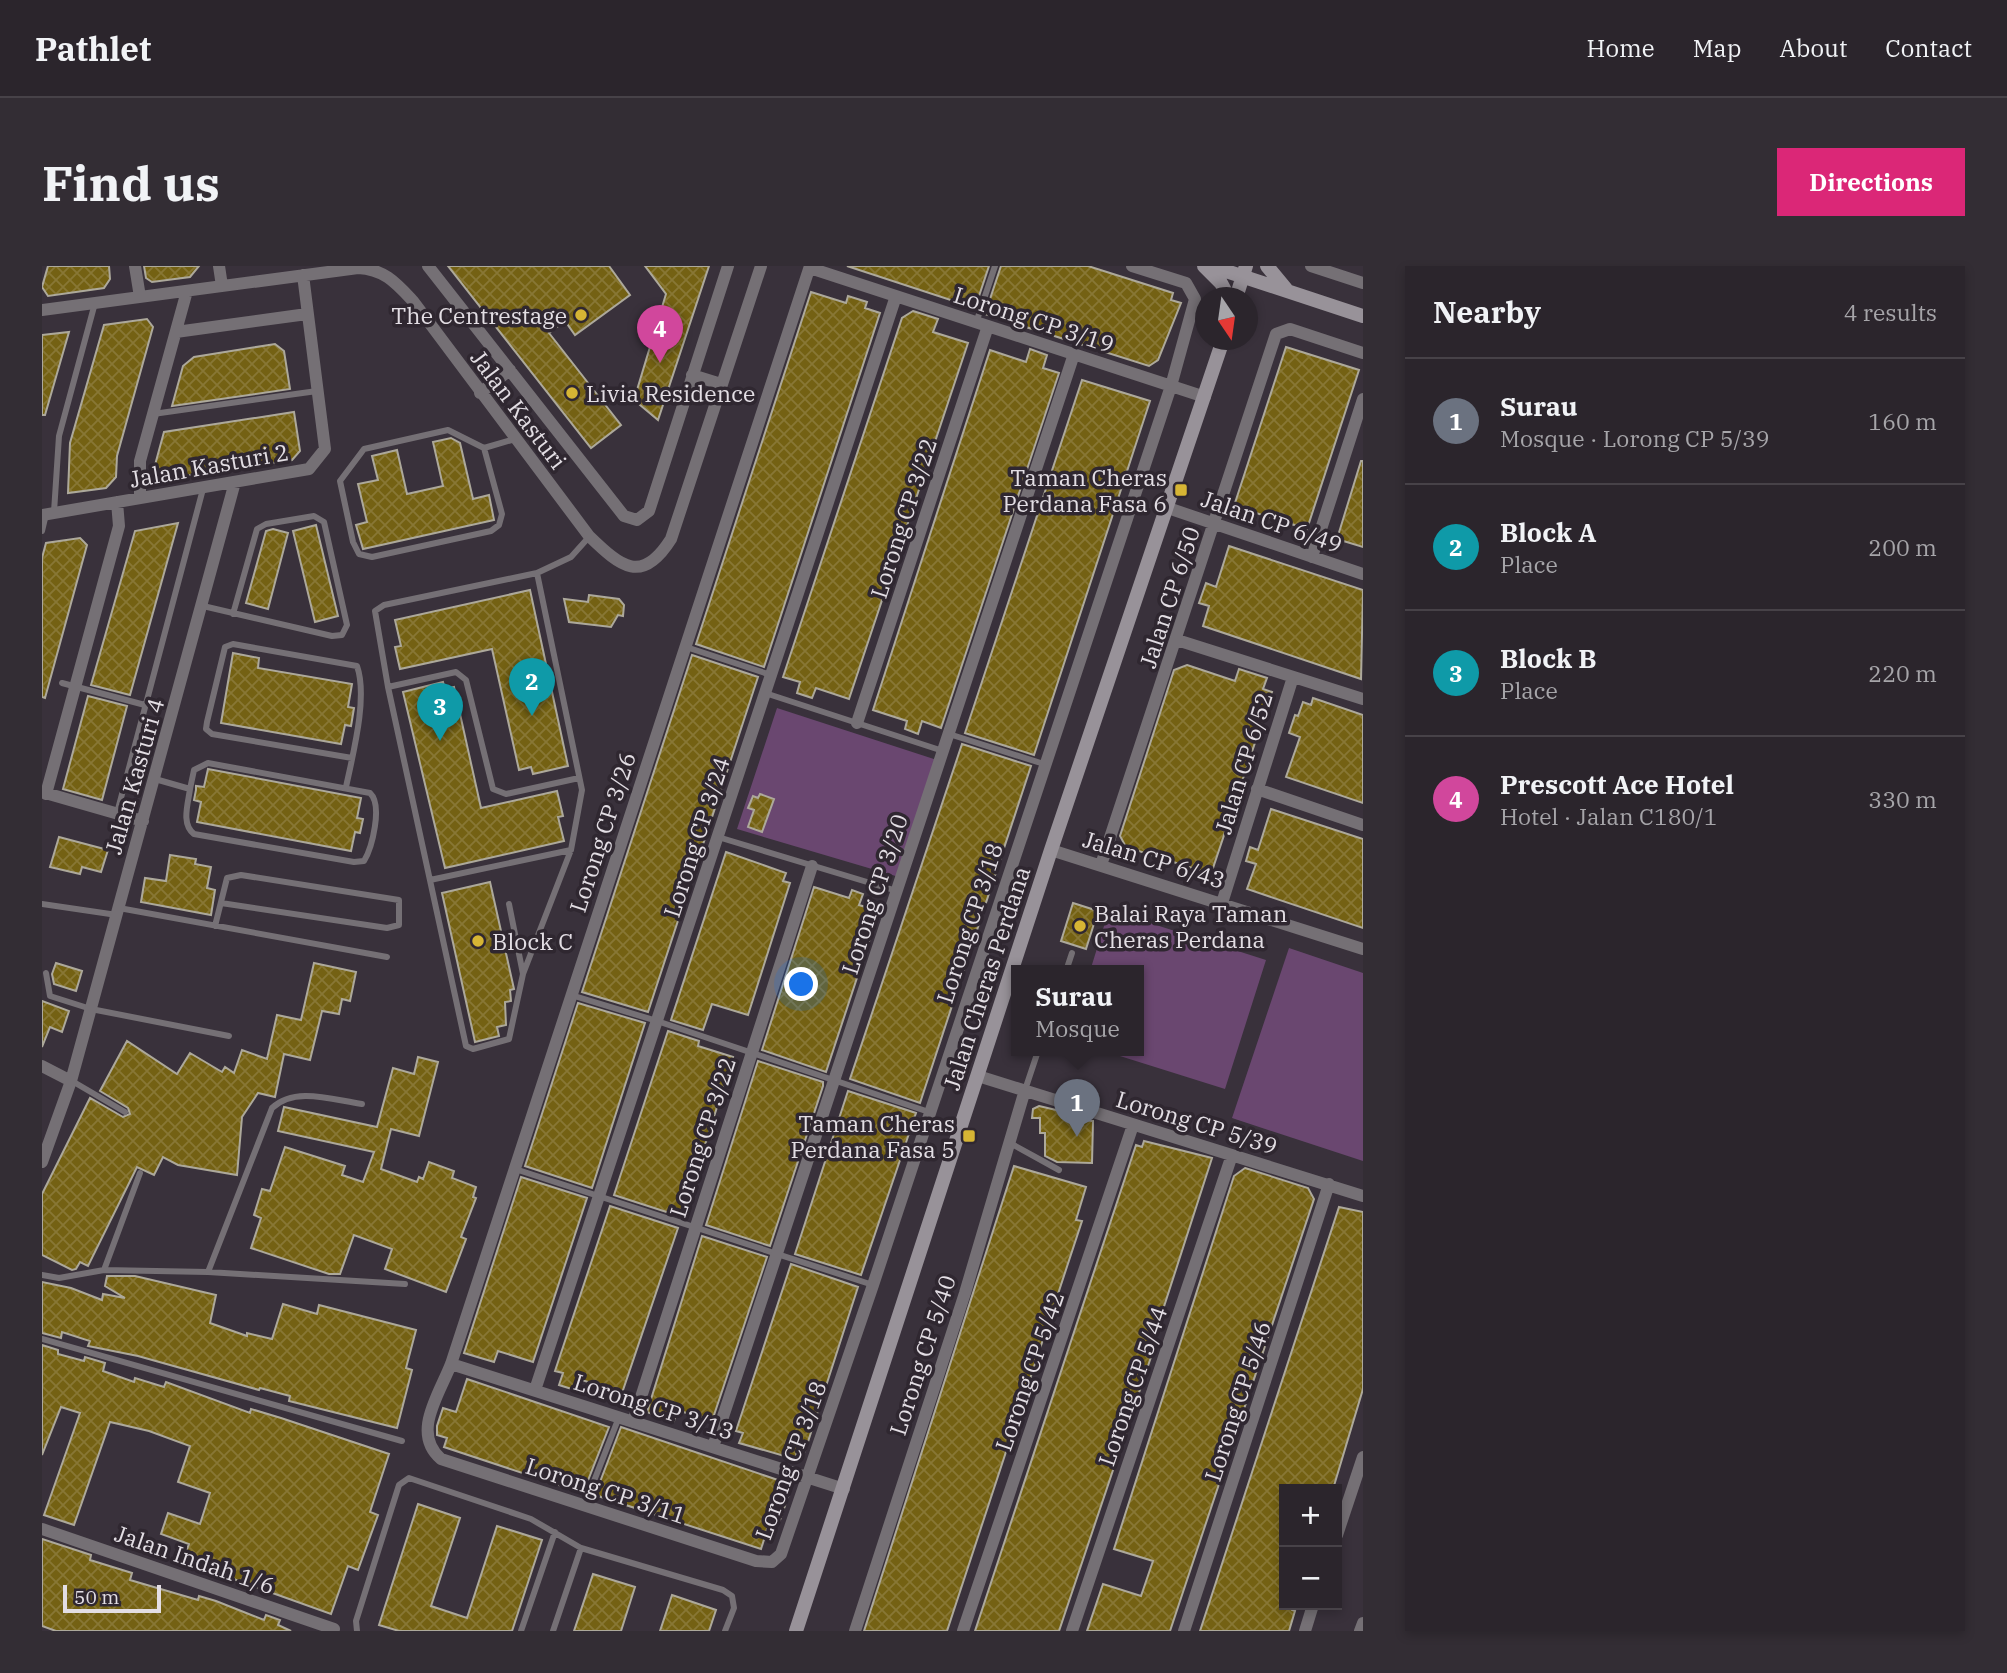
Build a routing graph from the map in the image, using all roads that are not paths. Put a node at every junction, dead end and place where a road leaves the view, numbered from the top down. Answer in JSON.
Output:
{"nodes":[{"id":1,"x":135,"y":266,"type":"edge"},
{"id":2,"x":219,"y":266,"type":"edge"},
{"id":3,"x":260,"y":266,"type":"edge"},
{"id":4,"x":428,"y":266,"type":"edge"},
{"id":5,"x":727,"y":266,"type":"edge"},
{"id":6,"x":761,"y":266,"type":"edge"},
{"id":7,"x":995,"y":266,"type":"edge"},
{"id":8,"x":1132,"y":266,"type":"edge"},
{"id":9,"x":1204,"y":266,"type":"edge"},
{"id":10,"x":1211,"y":266,"type":"edge"},
{"id":11,"x":1267,"y":266,"type":"edge"},
{"id":12,"x":1311,"y":266,"type":"edge"},
{"id":13,"x":810,"y":267,"type":"edge"},
{"id":14,"x":344,"y":268,"type":"edge"},
{"id":15,"x":1244,"y":271,"type":"edge"},
{"id":16,"x":303,"y":275,"type":"junction"},
{"id":17,"x":263,"y":281,"type":"junction"},
{"id":18,"x":1363,"y":284,"type":"edge"},
{"id":19,"x":222,"y":286,"type":"junction"},
{"id":20,"x":1223,"y":287,"type":"edge"},
{"id":21,"x":187,"y":291,"type":"junction"},
{"id":22,"x":1289,"y":292,"type":"junction"},
{"id":23,"x":896,"y":296,"type":"junction"},
{"id":24,"x":140,"y":297,"type":"junction"},
{"id":25,"x":95,"y":303,"type":"junction"},
{"id":26,"x":42,"y":310,"type":"edge"},
{"id":27,"x":307,"y":314,"type":"junction"},
{"id":28,"x":1363,"y":316,"type":"edge"},
{"id":29,"x":982,"y":324,"type":"junction"},
{"id":30,"x":176,"y":332,"type":"junction"},
{"id":31,"x":1220,"y":350,"type":"edge"},
{"id":32,"x":1363,"y":353,"type":"edge"},
{"id":33,"x":1074,"y":354,"type":"junction"},
{"id":34,"x":510,"y":370,"type":"junction"},
{"id":35,"x":692,"y":375,"type":"junction"},
{"id":36,"x":721,"y":384,"type":"junction"},
{"id":37,"x":1171,"y":386,"type":"junction"},
{"id":38,"x":317,"y":390,"type":"junction"},
{"id":39,"x":480,"y":393,"type":"junction"},
{"id":40,"x":1205,"y":397,"type":"junction"},
{"id":41,"x":1363,"y":400,"type":"edge"},
{"id":42,"x":153,"y":414,"type":"junction"},
{"id":43,"x":514,"y":439,"type":"junction"},
{"id":44,"x":484,"y":448,"type":"junction"},
{"id":45,"x":235,"y":482,"type":"junction"},
{"id":46,"x":203,"y":487,"type":"junction"},
{"id":47,"x":140,"y":498,"type":"junction"},
{"id":48,"x":117,"y":502,"type":"junction"},
{"id":49,"x":1168,"y":508,"type":"junction"},
{"id":50,"x":47,"y":514,"type":"edge"},
{"id":51,"x":1215,"y":524,"type":"junction"},
{"id":52,"x":42,"y":531,"type":"edge"},
{"id":53,"x":589,"y":536,"type":"junction"},
{"id":54,"x":1312,"y":556,"type":"junction"},
{"id":55,"x":537,"y":573,"type":"junction"},
{"id":56,"x":1363,"y":574,"type":"edge"},
{"id":57,"x":203,"y":606,"type":"junction"},
{"id":58,"x":233,"y":614,"type":"junction"},
{"id":59,"x":1177,"y":640,"type":"junction"},
{"id":60,"x":684,"y":647,"type":"junction"},
{"id":61,"x":771,"y":676,"type":"junction"},
{"id":62,"x":1293,"y":677,"type":"junction"},
{"id":63,"x":62,"y":683,"type":"dead end"},
{"id":64,"x":75,"y":687,"type":"junction"},
{"id":65,"x":388,"y":687,"type":"junction"},
{"id":66,"x":765,"y":693,"type":"junction"},
{"id":67,"x":1363,"y":699,"type":"edge"},
{"id":68,"x":145,"y":705,"type":"junction"},
{"id":69,"x":857,"y":723,"type":"junction"},
{"id":70,"x":949,"y":733,"type":"junction"},
{"id":71,"x":943,"y":751,"type":"junction"},
{"id":72,"x":352,"y":758,"type":"junction"},
{"id":73,"x":1044,"y":764,"type":"junction"},
{"id":74,"x":579,"y":778,"type":"junction"},
{"id":75,"x":155,"y":779,"type":"junction"},
{"id":76,"x":346,"y":787,"type":"junction"},
{"id":77,"x":190,"y":789,"type":"junction"},
{"id":78,"x":1257,"y":789,"type":"junction"},
{"id":79,"x":44,"y":793,"type":"edge"},
{"id":80,"x":117,"y":814,"type":"junction"},
{"id":81,"x":143,"y":821,"type":"junction"},
{"id":82,"x":1363,"y":825,"type":"edge"},
{"id":83,"x":718,"y":837,"type":"junction"},
{"id":84,"x":571,"y":850,"type":"junction"},
{"id":85,"x":1051,"y":850,"type":"junction"},
{"id":86,"x":1101,"y":864,"type":"junction"},
{"id":87,"x":812,"y":866,"type":"junction"},
{"id":88,"x":430,"y":880,"type":"junction"},
{"id":89,"x":897,"y":891,"type":"junction"},
{"id":90,"x":221,"y":903,"type":"junction"},
{"id":91,"x":1222,"y":903,"type":"junction"},
{"id":92,"x":42,"y":904,"type":"edge"},
{"id":93,"x":509,"y":904,"type":"dead end"},
{"id":94,"x":118,"y":912,"type":"junction"},
{"id":95,"x":215,"y":926,"type":"junction"},
{"id":96,"x":1363,"y":949,"type":"edge"},
{"id":97,"x":1072,"y":953,"type":"dead end"},
{"id":98,"x":387,"y":957,"type":"dead end"},
{"id":99,"x":1014,"y":965,"type":"edge"},
{"id":100,"x":1068,"y":965,"type":"edge"},
{"id":101,"x":46,"y":973,"type":"dead end"},
{"id":102,"x":523,"y":974,"type":"junction"},
{"id":103,"x":1011,"y":974,"type":"edge"},
{"id":104,"x":571,"y":995,"type":"junction"},
{"id":105,"x":91,"y":1009,"type":"junction"},
{"id":106,"x":657,"y":1021,"type":"junction"},
{"id":107,"x":229,"y":1036,"type":"dead end"},
{"id":108,"x":752,"y":1053,"type":"junction"},
{"id":109,"x":1036,"y":1056,"type":"edge"},
{"id":110,"x":44,"y":1072,"type":"edge"},
{"id":111,"x":978,"y":1076,"type":"junction"},
{"id":112,"x":834,"y":1080,"type":"junction"},
{"id":113,"x":71,"y":1081,"type":"junction"},
{"id":114,"x":1025,"y":1090,"type":"junction"},
{"id":115,"x":362,"y":1104,"type":"dead end"},
{"id":116,"x":125,"y":1112,"type":"dead end"},
{"id":117,"x":929,"y":1112,"type":"junction"},
{"id":118,"x":1133,"y":1125,"type":"junction"},
{"id":119,"x":1008,"y":1143,"type":"junction"},
{"id":120,"x":1232,"y":1155,"type":"junction"},
{"id":121,"x":42,"y":1162,"type":"edge"},
{"id":122,"x":515,"y":1169,"type":"junction"},
{"id":123,"x":1059,"y":1170,"type":"dead end"},
{"id":124,"x":140,"y":1173,"type":"dead end"},
{"id":125,"x":1329,"y":1184,"type":"junction"},
{"id":126,"x":599,"y":1195,"type":"junction"},
{"id":127,"x":1363,"y":1196,"type":"edge"},
{"id":128,"x":695,"y":1228,"type":"junction"},
{"id":129,"x":776,"y":1255,"type":"junction"},
{"id":130,"x":104,"y":1270,"type":"junction"},
{"id":131,"x":208,"y":1272,"type":"junction"},
{"id":132,"x":42,"y":1275,"type":"edge"},
{"id":133,"x":405,"y":1284,"type":"dead end"},
{"id":134,"x":873,"y":1285,"type":"junction"},
{"id":135,"x":42,"y":1339,"type":"edge"},
{"id":136,"x":451,"y":1364,"type":"junction"},
{"id":137,"x":535,"y":1390,"type":"junction"},
{"id":138,"x":619,"y":1417,"type":"junction"},
{"id":139,"x":633,"y":1422,"type":"junction"},
{"id":140,"x":402,"y":1441,"type":"dead end"},
{"id":141,"x":713,"y":1447,"type":"junction"},
{"id":142,"x":429,"y":1449,"type":"joint"},
{"id":143,"x":1363,"y":1457,"type":"edge"},
{"id":144,"x":808,"y":1477,"type":"junction"},
{"id":145,"x":844,"y":1489,"type":"junction"},
{"id":146,"x":585,"y":1504,"type":"junction"},
{"id":147,"x":1342,"y":1520,"type":"edge"},
{"id":148,"x":42,"y":1529,"type":"edge"},
{"id":149,"x":555,"y":1532,"type":"junction"},
{"id":150,"x":581,"y":1548,"type":"junction"},
{"id":151,"x":772,"y":1562,"type":"joint"},
{"id":152,"x":1311,"y":1610,"type":"edge"},
{"id":153,"x":1363,"y":1623,"type":"edge"},
{"id":154,"x":334,"y":1630,"type":"edge"},
{"id":155,"x":357,"y":1631,"type":"edge"},
{"id":156,"x":521,"y":1631,"type":"edge"},
{"id":157,"x":553,"y":1631,"type":"edge"},
{"id":158,"x":725,"y":1631,"type":"edge"},
{"id":159,"x":796,"y":1631,"type":"edge"},
{"id":160,"x":855,"y":1631,"type":"edge"},
{"id":161,"x":963,"y":1631,"type":"edge"},
{"id":162,"x":1072,"y":1631,"type":"edge"},
{"id":163,"x":1184,"y":1631,"type":"edge"},
{"id":164,"x":1305,"y":1631,"type":"edge"},
{"id":165,"x":1360,"y":1631,"type":"edge"}],
"edges":[{"from":1,"to":24,"type":"street"},
{"from":2,"to":19,"type":"street"},
{"from":3,"to":17,"type":"street"},
{"from":4,"to":34,"type":"street"},
{"from":5,"to":35,"type":"street"},
{"from":6,"to":36,"type":"street","name":"Jalan Kasturi"},
{"from":7,"to":29,"type":"lane"},
{"from":8,"to":37,"type":"street","name":"Lorong CP 3/18"},
{"from":9,"to":20,"type":"street"},
{"from":10,"to":15,"type":"street"},
{"from":11,"to":22,"type":"street"},
{"from":12,"to":18,"type":"street"},
{"from":13,"to":23,"type":"street","name":"Lorong CP 3/19"},
{"from":13,"to":60,"type":"street","name":"Lorong CP 3/26"},
{"from":14,"to":16,"type":"street","name":"Jalan Kasturi"},
{"from":14,"to":39,"type":"street","name":"Jalan Kasturi"},
{"from":15,"to":22,"type":"street"},
{"from":16,"to":17,"type":"street","name":"Jalan Kasturi"},
{"from":16,"to":27,"type":"street","name":"Jalan Kasturi 2"},
{"from":17,"to":19,"type":"street","name":"Jalan Kasturi"},
{"from":19,"to":21,"type":"street","name":"Jalan Kasturi"},
{"from":21,"to":24,"type":"street","name":"Jalan Kasturi"},
{"from":21,"to":30,"type":"street"},
{"from":22,"to":28,"type":"street"},
{"from":23,"to":29,"type":"street","name":"Lorong CP 3/19"},
{"from":23,"to":61,"type":"street","name":"Lorong CP 3/24"},
{"from":24,"to":25,"type":"street","name":"Jalan Kasturi"},
{"from":25,"to":26,"type":"street","name":"Jalan Kasturi"},
{"from":25,"to":50,"type":"lane"},
{"from":27,"to":30,"type":"street"},
{"from":27,"to":38,"type":"street","name":"Jalan Kasturi 2"},
{"from":29,"to":33,"type":"street","name":"Lorong CP 3/19"},
{"from":29,"to":69,"type":"street","name":"Lorong CP 3/22"},
{"from":30,"to":42,"type":"street"},
{"from":31,"to":40,"type":"street","name":"Jalan Cheras Perdana"},
{"from":32,"to":51,"type":"street","name":"Jalan CP 6/50"},
{"from":33,"to":37,"type":"street","name":"Lorong CP 3/19"},
{"from":33,"to":70,"type":"street","name":"Lorong CP 3/20"},
{"from":34,"to":35,"type":"street"},
{"from":34,"to":39,"type":"street"},
{"from":35,"to":36,"type":"street"},
{"from":36,"to":53,"type":"street","name":"Jalan Kasturi"},
{"from":37,"to":40,"type":"street","name":"Lorong CP 3/19"},
{"from":37,"to":73,"type":"street","name":"Lorong CP 3/18"},
{"from":38,"to":42,"type":"lane"},
{"from":38,"to":45,"type":"street","name":"Jalan Kasturi 2"},
{"from":39,"to":43,"type":"street","name":"Jalan Kasturi"},
{"from":40,"to":49,"type":"street","name":"Jalan Cheras Perdana"},
{"from":41,"to":54,"type":"street"},
{"from":42,"to":47,"type":"street"},
{"from":43,"to":44,"type":"lane"},
{"from":43,"to":53,"type":"street","name":"Jalan Kasturi"},
{"from":44,"to":44,"type":"lane"},
{"from":45,"to":46,"type":"street","name":"Jalan Kasturi 2"},
{"from":45,"to":57,"type":"street","name":"Jalan Kasturi 4"},
{"from":46,"to":47,"type":"street","name":"Jalan Kasturi 2"},
{"from":46,"to":68,"type":"lane"},
{"from":47,"to":48,"type":"street","name":"Jalan Kasturi 2"},
{"from":48,"to":50,"type":"street","name":"Jalan Kasturi 2"},
{"from":48,"to":64,"type":"street"},
{"from":49,"to":51,"type":"street","name":"Jalan CP 6/49"},
{"from":49,"to":85,"type":"street","name":"Jalan Cheras Perdana"},
{"from":50,"to":52,"type":"lane"},
{"from":51,"to":54,"type":"street","name":"Jalan CP 6/49"},
{"from":51,"to":59,"type":"street","name":"Jalan CP 6/50"},
{"from":53,"to":55,"type":"lane"},
{"from":54,"to":56,"type":"street","name":"Jalan CP 6/49"},
{"from":55,"to":65,"type":"lane"},
{"from":55,"to":74,"type":"lane"},
{"from":57,"to":58,"type":"lane"},
{"from":57,"to":75,"type":"street","name":"Jalan Kasturi 4"},
{"from":58,"to":58,"type":"lane"},
{"from":59,"to":62,"type":"street"},
{"from":59,"to":86,"type":"street","name":"Jalan CP 6/50"},
{"from":60,"to":61,"type":"lane"},
{"from":60,"to":104,"type":"street","name":"Lorong CP 3/26"},
{"from":61,"to":66,"type":"street","name":"Lorong CP 3/24"},
{"from":62,"to":67,"type":"street"},
{"from":62,"to":78,"type":"street","name":"Jalan CP 6/52"},
{"from":63,"to":64,"type":"lane"},
{"from":64,"to":68,"type":"lane"},
{"from":64,"to":79,"type":"street"},
{"from":65,"to":74,"type":"lane"},
{"from":65,"to":88,"type":"lane"},
{"from":66,"to":69,"type":"lane"},
{"from":66,"to":83,"type":"street","name":"Lorong CP 3/24"},
{"from":68,"to":80,"type":"lane"},
{"from":69,"to":71,"type":"lane"},
{"from":70,"to":71,"type":"street","name":"Lorong CP 3/20"},
{"from":70,"to":73,"type":"lane"},
{"from":71,"to":89,"type":"street","name":"Lorong CP 3/20"},
{"from":72,"to":72,"type":"lane"},
{"from":72,"to":76,"type":"lane"},
{"from":73,"to":117,"type":"street","name":"Lorong CP 3/18"},
{"from":74,"to":84,"type":"lane"},
{"from":75,"to":77,"type":"lane"},
{"from":75,"to":81,"type":"street","name":"Jalan Kasturi 4"},
{"from":76,"to":77,"type":"lane"},
{"from":76,"to":77,"type":"lane"},
{"from":78,"to":82,"type":"street"},
{"from":78,"to":91,"type":"street","name":"Jalan CP 6/52"},
{"from":79,"to":80,"type":"street"},
{"from":80,"to":81,"type":"street"},
{"from":81,"to":94,"type":"street","name":"Jalan Kasturi 4"},
{"from":83,"to":87,"type":"lane"},
{"from":83,"to":106,"type":"street","name":"Lorong CP 3/24"},
{"from":84,"to":88,"type":"lane"},
{"from":84,"to":102,"type":"lane"},
{"from":85,"to":86,"type":"street","name":"Jalan CP 6/43"},
{"from":85,"to":99,"type":"street","name":"Jalan Cheras Perdana"},
{"from":86,"to":91,"type":"street","name":"Jalan CP 6/43"},
{"from":87,"to":89,"type":"lane"},
{"from":87,"to":108,"type":"street","name":"Lorong CP 3/22"},
{"from":88,"to":102,"type":"lane"},
{"from":89,"to":112,"type":"street","name":"Lorong CP 3/20"},
{"from":90,"to":90,"type":"lane"},
{"from":90,"to":95,"type":"lane"},
{"from":91,"to":96,"type":"street","name":"Jalan CP 6/43"},
{"from":92,"to":94,"type":"lane"},
{"from":93,"to":102,"type":"lane"},
{"from":94,"to":95,"type":"lane"},
{"from":94,"to":105,"type":"street","name":"Jalan Kasturi 4"},
{"from":95,"to":98,"type":"lane"},
{"from":97,"to":100,"type":"lane"},
{"from":101,"to":105,"type":"lane"},
{"from":103,"to":111,"type":"street","name":"Jalan Cheras Perdana"},
{"from":104,"to":106,"type":"lane"},
{"from":104,"to":122,"type":"street","name":"Lorong CP 3/26"},
{"from":105,"to":107,"type":"lane"},
{"from":105,"to":113,"type":"street","name":"Jalan Kasturi 4"},
{"from":106,"to":108,"type":"lane"},
{"from":106,"to":126,"type":"street","name":"Lorong CP 3/24"},
{"from":108,"to":112,"type":"lane"},
{"from":108,"to":128,"type":"street","name":"Lorong CP 3/22"},
{"from":109,"to":114,"type":"lane"},
{"from":110,"to":113,"type":"street"},
{"from":111,"to":114,"type":"street","name":"Lorong CP 5/39"},
{"from":111,"to":145,"type":"street","name":"Jalan Cheras Perdana"},
{"from":112,"to":117,"type":"lane"},
{"from":112,"to":129,"type":"street","name":"Lorong CP 3/20"},
{"from":113,"to":116,"type":"lane"},
{"from":113,"to":121,"type":"street"},
{"from":114,"to":118,"type":"street","name":"Lorong CP 5/39"},
{"from":114,"to":119,"type":"street","name":"Lorong CP 5/40"},
{"from":115,"to":131,"type":"lane"},
{"from":117,"to":134,"type":"street","name":"Lorong CP 3/18"},
{"from":118,"to":120,"type":"street","name":"Lorong CP 5/39"},
{"from":118,"to":161,"type":"street","name":"Lorong CP 5/42"},
{"from":119,"to":123,"type":"lane"},
{"from":119,"to":160,"type":"street","name":"Lorong CP 5/40"},
{"from":120,"to":125,"type":"street","name":"Lorong CP 5/39"},
{"from":120,"to":162,"type":"street","name":"Lorong CP 5/44"},
{"from":122,"to":126,"type":"lane"},
{"from":122,"to":136,"type":"street","name":"Lorong CP 3/26"},
{"from":124,"to":130,"type":"lane"},
{"from":125,"to":127,"type":"street","name":"Lorong CP 5/39"},
{"from":125,"to":163,"type":"street","name":"Lorong CP 5/46"},
{"from":126,"to":128,"type":"lane"},
{"from":126,"to":137,"type":"street","name":"Lorong CP 3/24"},
{"from":128,"to":129,"type":"lane"},
{"from":128,"to":139,"type":"street","name":"Lorong CP 3/22"},
{"from":129,"to":134,"type":"lane"},
{"from":129,"to":141,"type":"street","name":"Lorong CP 3/20"},
{"from":130,"to":131,"type":"lane"},
{"from":130,"to":132,"type":"lane"},
{"from":131,"to":133,"type":"lane"},
{"from":134,"to":144,"type":"street","name":"Lorong CP 3/18"},
{"from":135,"to":140,"type":"lane"},
{"from":136,"to":137,"type":"street","name":"Lorong CP 3/13"},
{"from":136,"to":142,"type":"street","name":"Lorong CP 3/26"},
{"from":137,"to":138,"type":"street","name":"Lorong CP 3/13"},
{"from":138,"to":139,"type":"street","name":"Lorong CP 3/13"},
{"from":138,"to":146,"type":"lane"},
{"from":139,"to":141,"type":"street","name":"Lorong CP 3/13"},
{"from":141,"to":144,"type":"street","name":"Lorong CP 3/13"},
{"from":142,"to":146,"type":"street","name":"Lorong CP 3/11"},
{"from":143,"to":147,"type":"street"},
{"from":144,"to":145,"type":"street","name":"Lorong CP 3/13"},
{"from":144,"to":151,"type":"street","name":"Lorong CP 3/18"},
{"from":145,"to":159,"type":"street","name":"Jalan Cheras Perdana"},
{"from":146,"to":151,"type":"street","name":"Lorong CP 3/11"},
{"from":148,"to":154,"type":"street","name":"Jalan Indah 1/6"},
{"from":149,"to":150,"type":"lane"},
{"from":149,"to":155,"type":"lane"},
{"from":149,"to":156,"type":"lane"},
{"from":150,"to":157,"type":"lane"},
{"from":150,"to":158,"type":"lane"},
{"from":152,"to":164,"type":"street"},
{"from":153,"to":165,"type":"street"}]}
